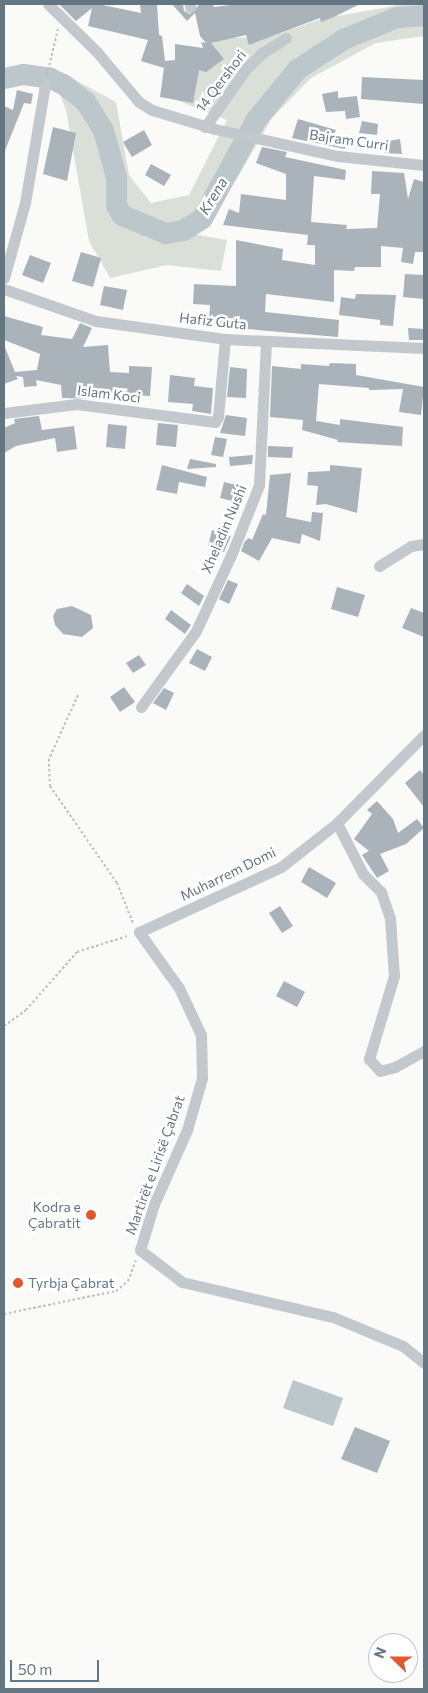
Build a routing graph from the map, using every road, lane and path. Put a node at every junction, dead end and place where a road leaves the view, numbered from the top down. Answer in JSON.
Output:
{"nodes":[{"id":1,"x":48,"y":4,"type":"edge"},
{"id":2,"x":60,"y":17,"type":"junction"},
{"id":3,"x":286,"y":38,"type":"dead end"},
{"id":4,"x":48,"y":72,"type":"dead end"},
{"id":5,"x":45,"y":85,"type":"dead end"},
{"id":6,"x":210,"y":128,"type":"junction"},
{"id":7,"x":424,"y":165,"type":"edge"},
{"id":8,"x":4,"y":278,"type":"edge"},
{"id":9,"x":4,"y":289,"type":"edge"},
{"id":10,"x":225,"y":339,"type":"junction"},
{"id":11,"x":266,"y":341,"type":"junction"},
{"id":12,"x":424,"y":348,"type":"edge"},
{"id":13,"x":4,"y":413,"type":"edge"},
{"id":14,"x":424,"y":544,"type":"edge"},
{"id":15,"x":379,"y":566,"type":"dead end"},
{"id":16,"x":78,"y":695,"type":"dead end"},
{"id":17,"x":141,"y":707,"type":"dead end"},
{"id":18,"x":424,"y":735,"type":"edge"},
{"id":19,"x":337,"y":822,"type":"junction"},
{"id":20,"x":139,"y":932,"type":"junction"},
{"id":21,"x":4,"y":1026,"type":"edge"},
{"id":22,"x":424,"y":1051,"type":"edge"},
{"id":23,"x":140,"y":1250,"type":"junction"},
{"id":24,"x":4,"y":1314,"type":"edge"},
{"id":25,"x":424,"y":1363,"type":"edge"}],
"edges":[{"from":1,"to":2,"type":"street","name":"Bajram Curri"},
{"from":2,"to":4,"type":"path"},
{"from":2,"to":6,"type":"street","name":"Bajram Curri"},
{"from":3,"to":6,"type":"street","name":"14 Qershori"},
{"from":5,"to":8,"type":"street"},
{"from":6,"to":7,"type":"street","name":"Bajram Curri"},
{"from":9,"to":10,"type":"street","name":"Hafiz Guta"},
{"from":10,"to":11,"type":"street","name":"Hafiz Guta"},
{"from":10,"to":13,"type":"street","name":"Islam Koci"},
{"from":11,"to":12,"type":"street","name":"Hafiz Guta"},
{"from":11,"to":17,"type":"street","name":"Xheladin Nushi"},
{"from":14,"to":15,"type":"street"},
{"from":16,"to":20,"type":"path"},
{"from":18,"to":19,"type":"street","name":"Muharrem Domi"},
{"from":19,"to":20,"type":"street","name":"Muharrem Domi"},
{"from":19,"to":22,"type":"street"},
{"from":20,"to":21,"type":"path"},
{"from":20,"to":23,"type":"street","name":"Martirët e Lirisë Çabrat"},
{"from":23,"to":24,"type":"path"},
{"from":23,"to":25,"type":"street","name":"Martirët e Lirisë Çabrat"}]}
